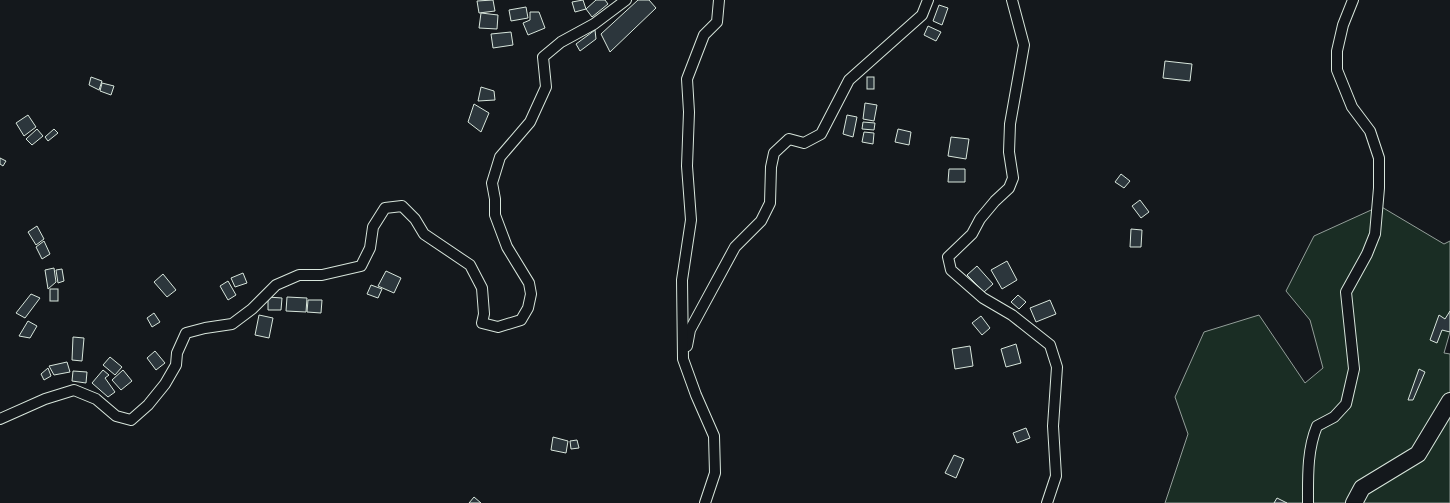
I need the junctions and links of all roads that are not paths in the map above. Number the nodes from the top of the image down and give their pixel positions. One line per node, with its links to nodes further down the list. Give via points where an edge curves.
1 (626, 0): 8 (street, via 594,24 561,42 543,57 546,87 530,122 500,157 492,183 495,215 506,246 529,283 531,294 528,308 521,320 498,327 482,323 482,288 470,265 424,234 415,219 402,206 384,208 373,227 370,248 361,266 322,275 298,275 276,286 232,324 186,333 177,353 176,365 165,384 148,405 131,420 116,416 96,399 74,390 45,399)
2 (718, 0): 6 (street, via 717,22 704,35 687,78 687,166 691,220 682,280)
3 (928, 0): 6 (street, via 922,15 849,80 821,134 804,143 789,139 774,153 770,203 761,221 735,247 690,330)
4 (1012, 0): 10 (street, via 1024,45 1010,124 1009,152 1013,178 1009,188 980,219 972,234 948,256 951,270 983,298 1012,315 1050,345 1057,367 1053,426 1056,476)
5 (1352, 0): 11 (street, via 1337,51 1337,70 1352,107 1370,131 1379,158 1375,234 1346,292 1354,369 1346,404 1334,417 1317,426 1312,439 1308,467)
6 (683, 359): 9 (street, via 714,436 715,473)
7 (1450, 401): 12 (main road, via 1418,454 1362,488)
8 (0, 419)
9 (705, 503)
10 (1047, 503)
11 (1308, 503)
12 (1354, 503)

